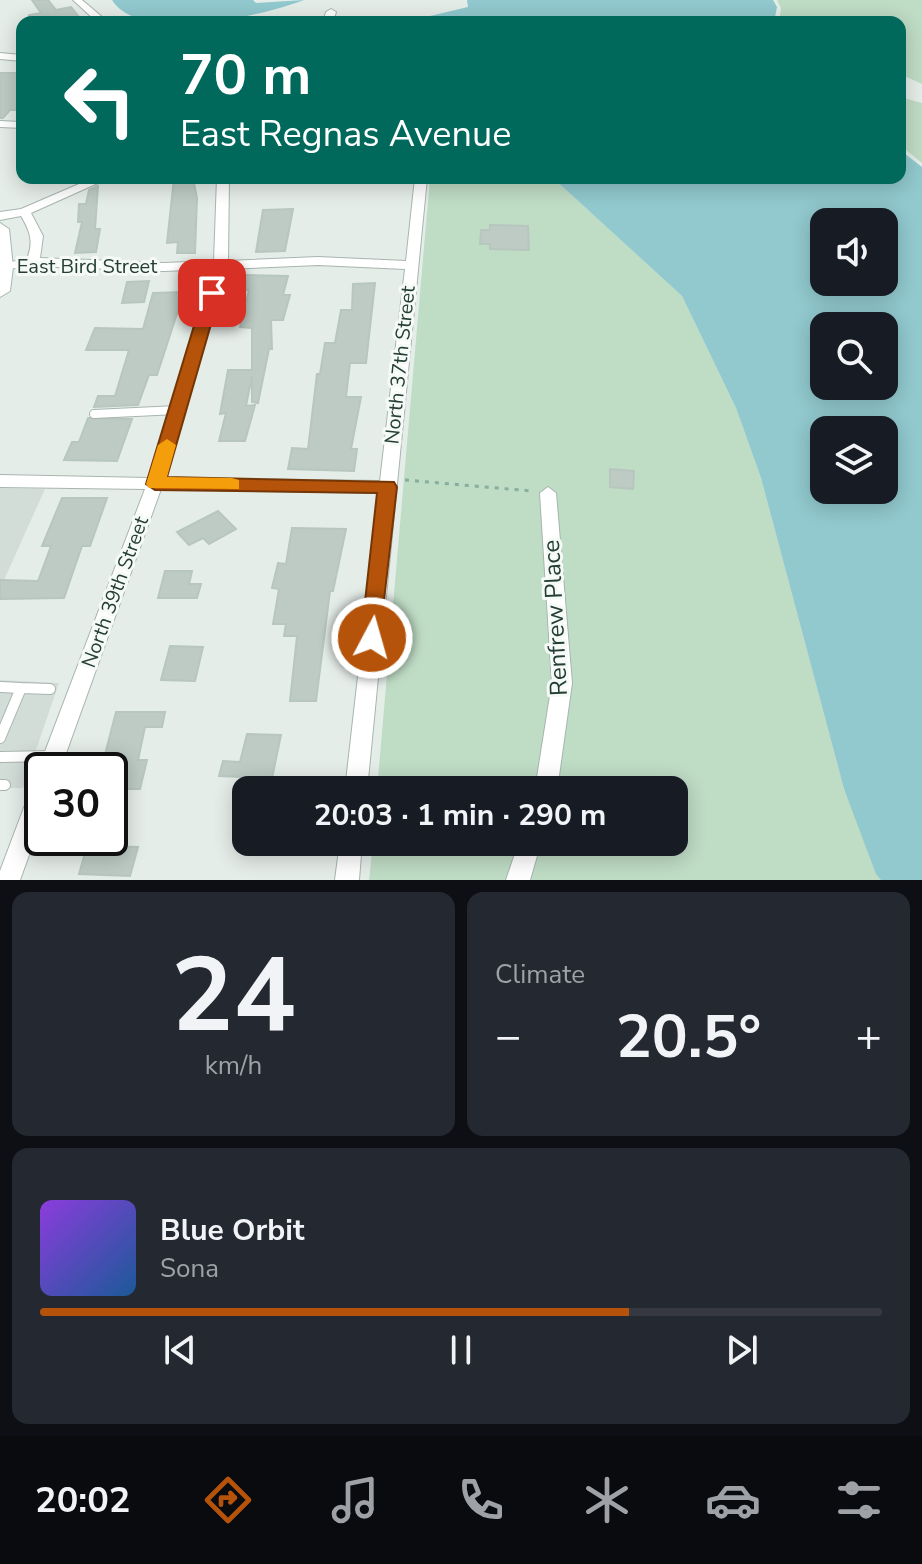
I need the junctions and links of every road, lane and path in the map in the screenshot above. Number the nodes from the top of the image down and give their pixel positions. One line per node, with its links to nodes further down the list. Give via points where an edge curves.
1 (77, 0): 2 (street)
2 (96, 16)
3 (89, 184): 6 (street)
4 (223, 184): 10 (street, North 39th Street)
5 (420, 184): 11 (street, North 37th Street)
6 (24, 212): 7 (street); 9 (street, via 40,235)
7 (0, 216)
8 (0, 229): 12 (main road)
9 (32, 262): 10 (street, East Bird Street, via 164,267); 12 (street, East Bird Street)
10 (221, 263): 11 (street, East Bird Street); 14 (street, North 39th Street)
11 (411, 265): 17 (street, North 37th Street)
12 (3, 267): 13 (main road)
13 (0, 291)
14 (177, 410): 15 (lane); 18 (street, North 39th Street)
15 (94, 414)
16 (0, 481): 18 (street)
17 (387, 483): 18 (street); 19 (path); 27 (street, North 37th Street)
18 (155, 484): 24 (street, North 39th Street)
19 (548, 493): 28 (street, Renfrew Place, via 562,683)
20 (1, 687): 21 (lane)
21 (21, 688): 22 (lane); 23 (lane)
22 (50, 689)
23 (0, 738)
24 (56, 752)
25 (0, 757): 26 (lane)
26 (24, 760)
27 (357, 776)
28 (548, 776)
29 (24, 837): 32 (street)
30 (350, 856): 33 (street)
31 (526, 856): 34 (street)
32 (8, 880)
33 (347, 880)
34 (518, 880)

